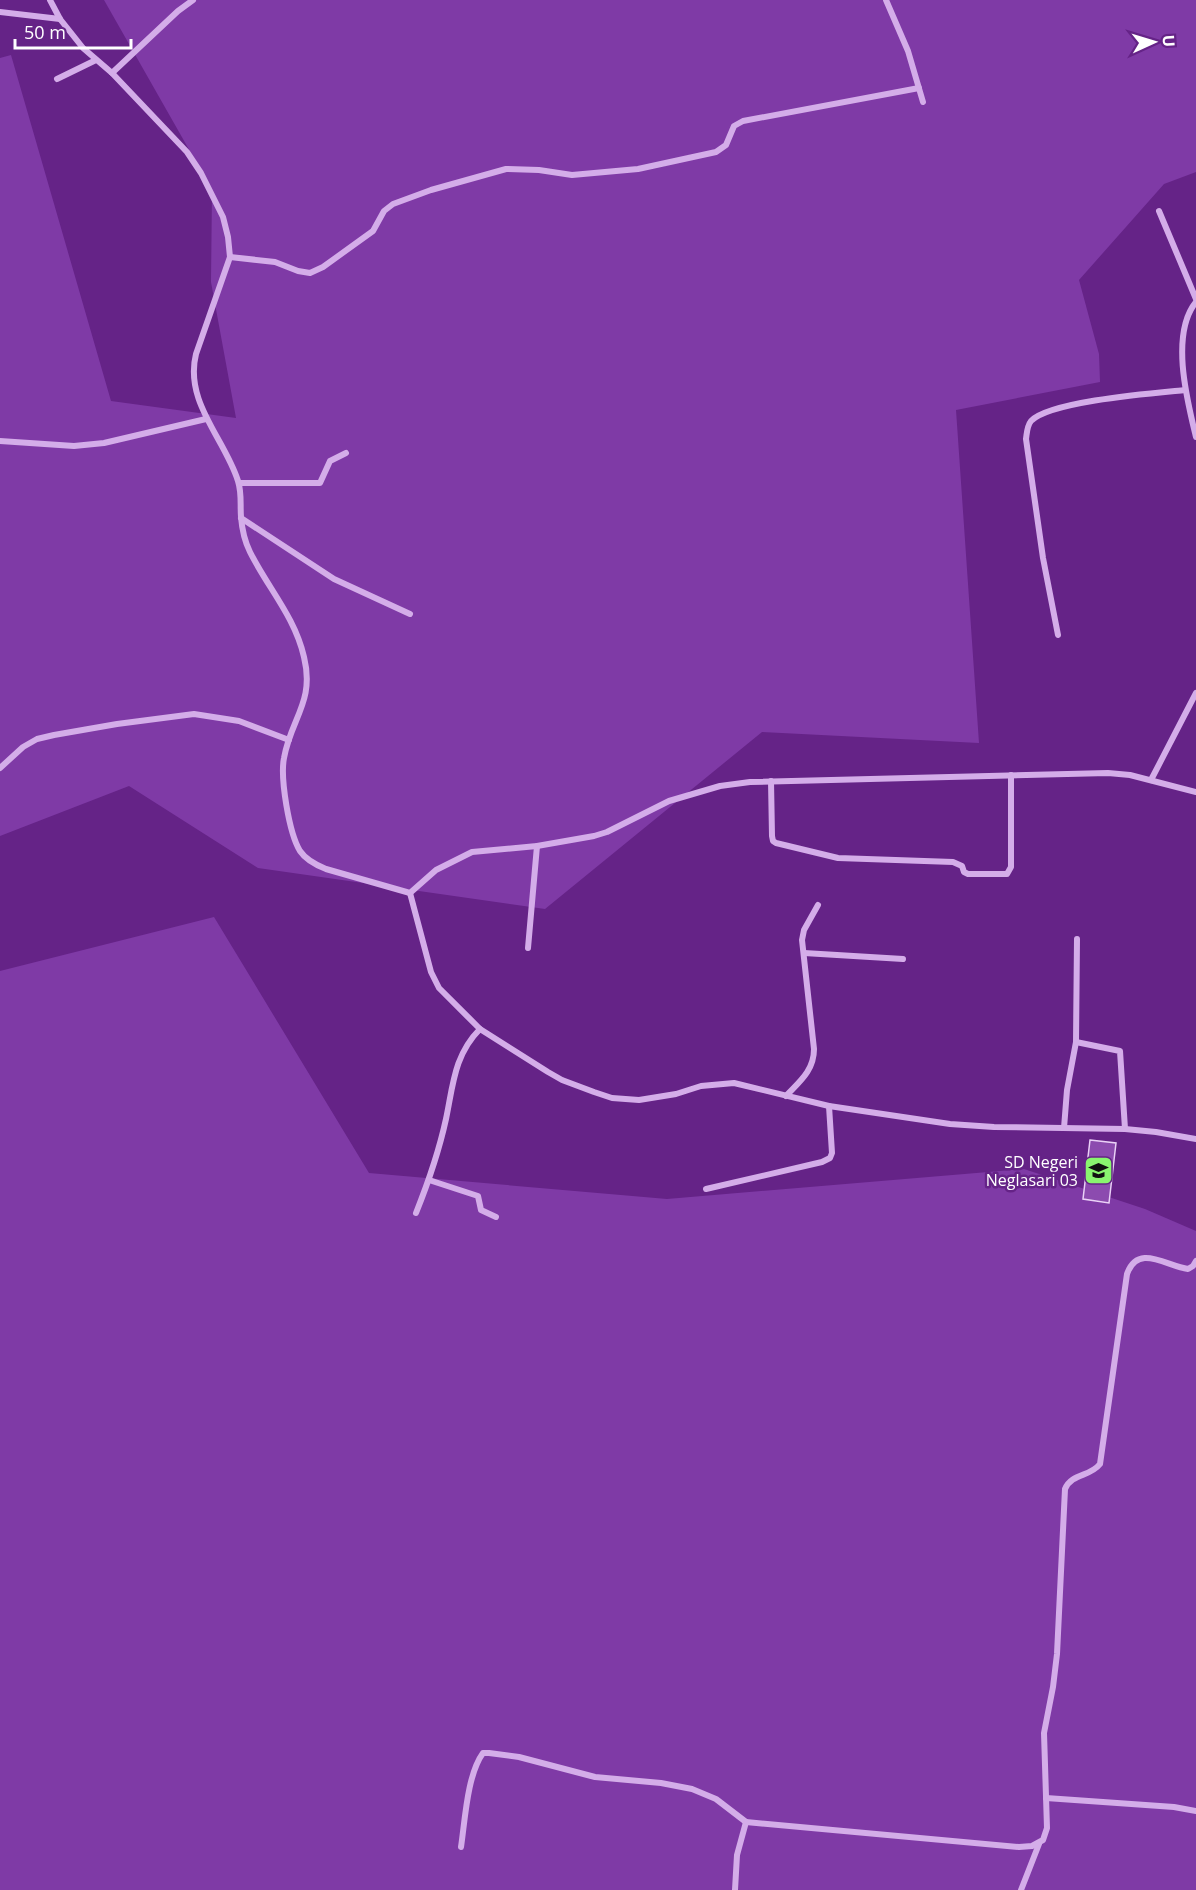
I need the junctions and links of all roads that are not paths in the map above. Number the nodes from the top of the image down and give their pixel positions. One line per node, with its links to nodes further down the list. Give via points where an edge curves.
1 (50, 0): 5 (street)
2 (193, 0): 7 (street)
3 (885, 0): 9 (street, via 908,51)
4 (0, 12): 5 (street)
5 (60, 19): 6 (street)
6 (96, 60): 7 (street); 8 (street)
7 (112, 73): 12 (street, via 187,152 201,173 223,217)
8 (57, 79)
9 (919, 88): 10 (street); 12 (street, via 739,122 726,145 716,152 638,169 572,175 506,169 431,190 393,204 374,231 310,273 275,262)
10 (923, 102)
11 (1159, 211): 13 (street)
12 (230, 257): 15 (street, via 194,366)
13 (1196, 300): 14 (street, via 1184,332)
14 (1185, 390): 16 (street); 22 (street, via 1075,404 1038,416 1027,428)
15 (206, 419): 17 (street, via 104,443 74,446); 19 (street)
16 (1196, 437)
17 (0, 441)
18 (346, 453): 19 (street, via 330,461 320,483)
19 (239, 483): 20 (street)
20 (241, 518): 21 (street, via 334,579); 24 (street, via 246,543 264,580 293,623 305,658 307,691)
21 (410, 614)
22 (1058, 635)
23 (1196, 693): 27 (street)
24 (289, 740): 25 (street, via 239,721 194,714 54,735 23,747); 31 (street, via 284,785 301,853 326,869)
25 (0, 768)
26 (1011, 775): 27 (street, via 1108,773); 28 (street); 28 (street, via 1011,867 1001,875 968,874 953,862 838,858 776,843 772,836)
27 (1151, 780): 29 (street)
28 (771, 781): 30 (street, via 694,793 607,832)
29 (1196, 792)
30 (537, 846): 31 (street, via 472,852 436,870); 34 (street)
31 (410, 893): 37 (street, via 433,979)
32 (818, 905): 35 (street, via 804,930)
33 (1077, 939): 38 (street)
34 (528, 948)
35 (804, 953): 36 (street); 39 (street, via 814,1063)
36 (903, 959)
37 (480, 1029): 39 (street, via 562,1080 612,1098 639,1100 725,1083); 44 (street, via 469,1040 455,1069)
38 (1076, 1042): 41 (street); 42 (street, via 1120,1051)
39 (786, 1096): 40 (street)
40 (829, 1106): 41 (street, via 968,1126); 45 (street, via 830,1158)
41 (1064, 1128): 42 (street)
42 (1125, 1129): 43 (street)
43 (1196, 1139)
44 (429, 1180): 46 (street); 47 (street, via 478,1196 481,1210)
45 (706, 1189)
46 (416, 1213)
47 (496, 1216)
48 (1196, 1261): 49 (street, via 1188,1269 1148,1258 1130,1265 1100,1464 1075,1477 1065,1489 1057,1654 1044,1733)
49 (1046, 1798): 50 (street); 52 (street, via 1047,1828)
50 (1196, 1811)
51 (746, 1822): 52 (street, via 1019,1846); 53 (street, via 716,1799 692,1789 595,1777 489,1753 481,1756 473,1776); 54 (street, via 737,1855)
52 (1039, 1844): 55 (street)
53 (461, 1847)
54 (735, 1890)
55 (1021, 1890)

